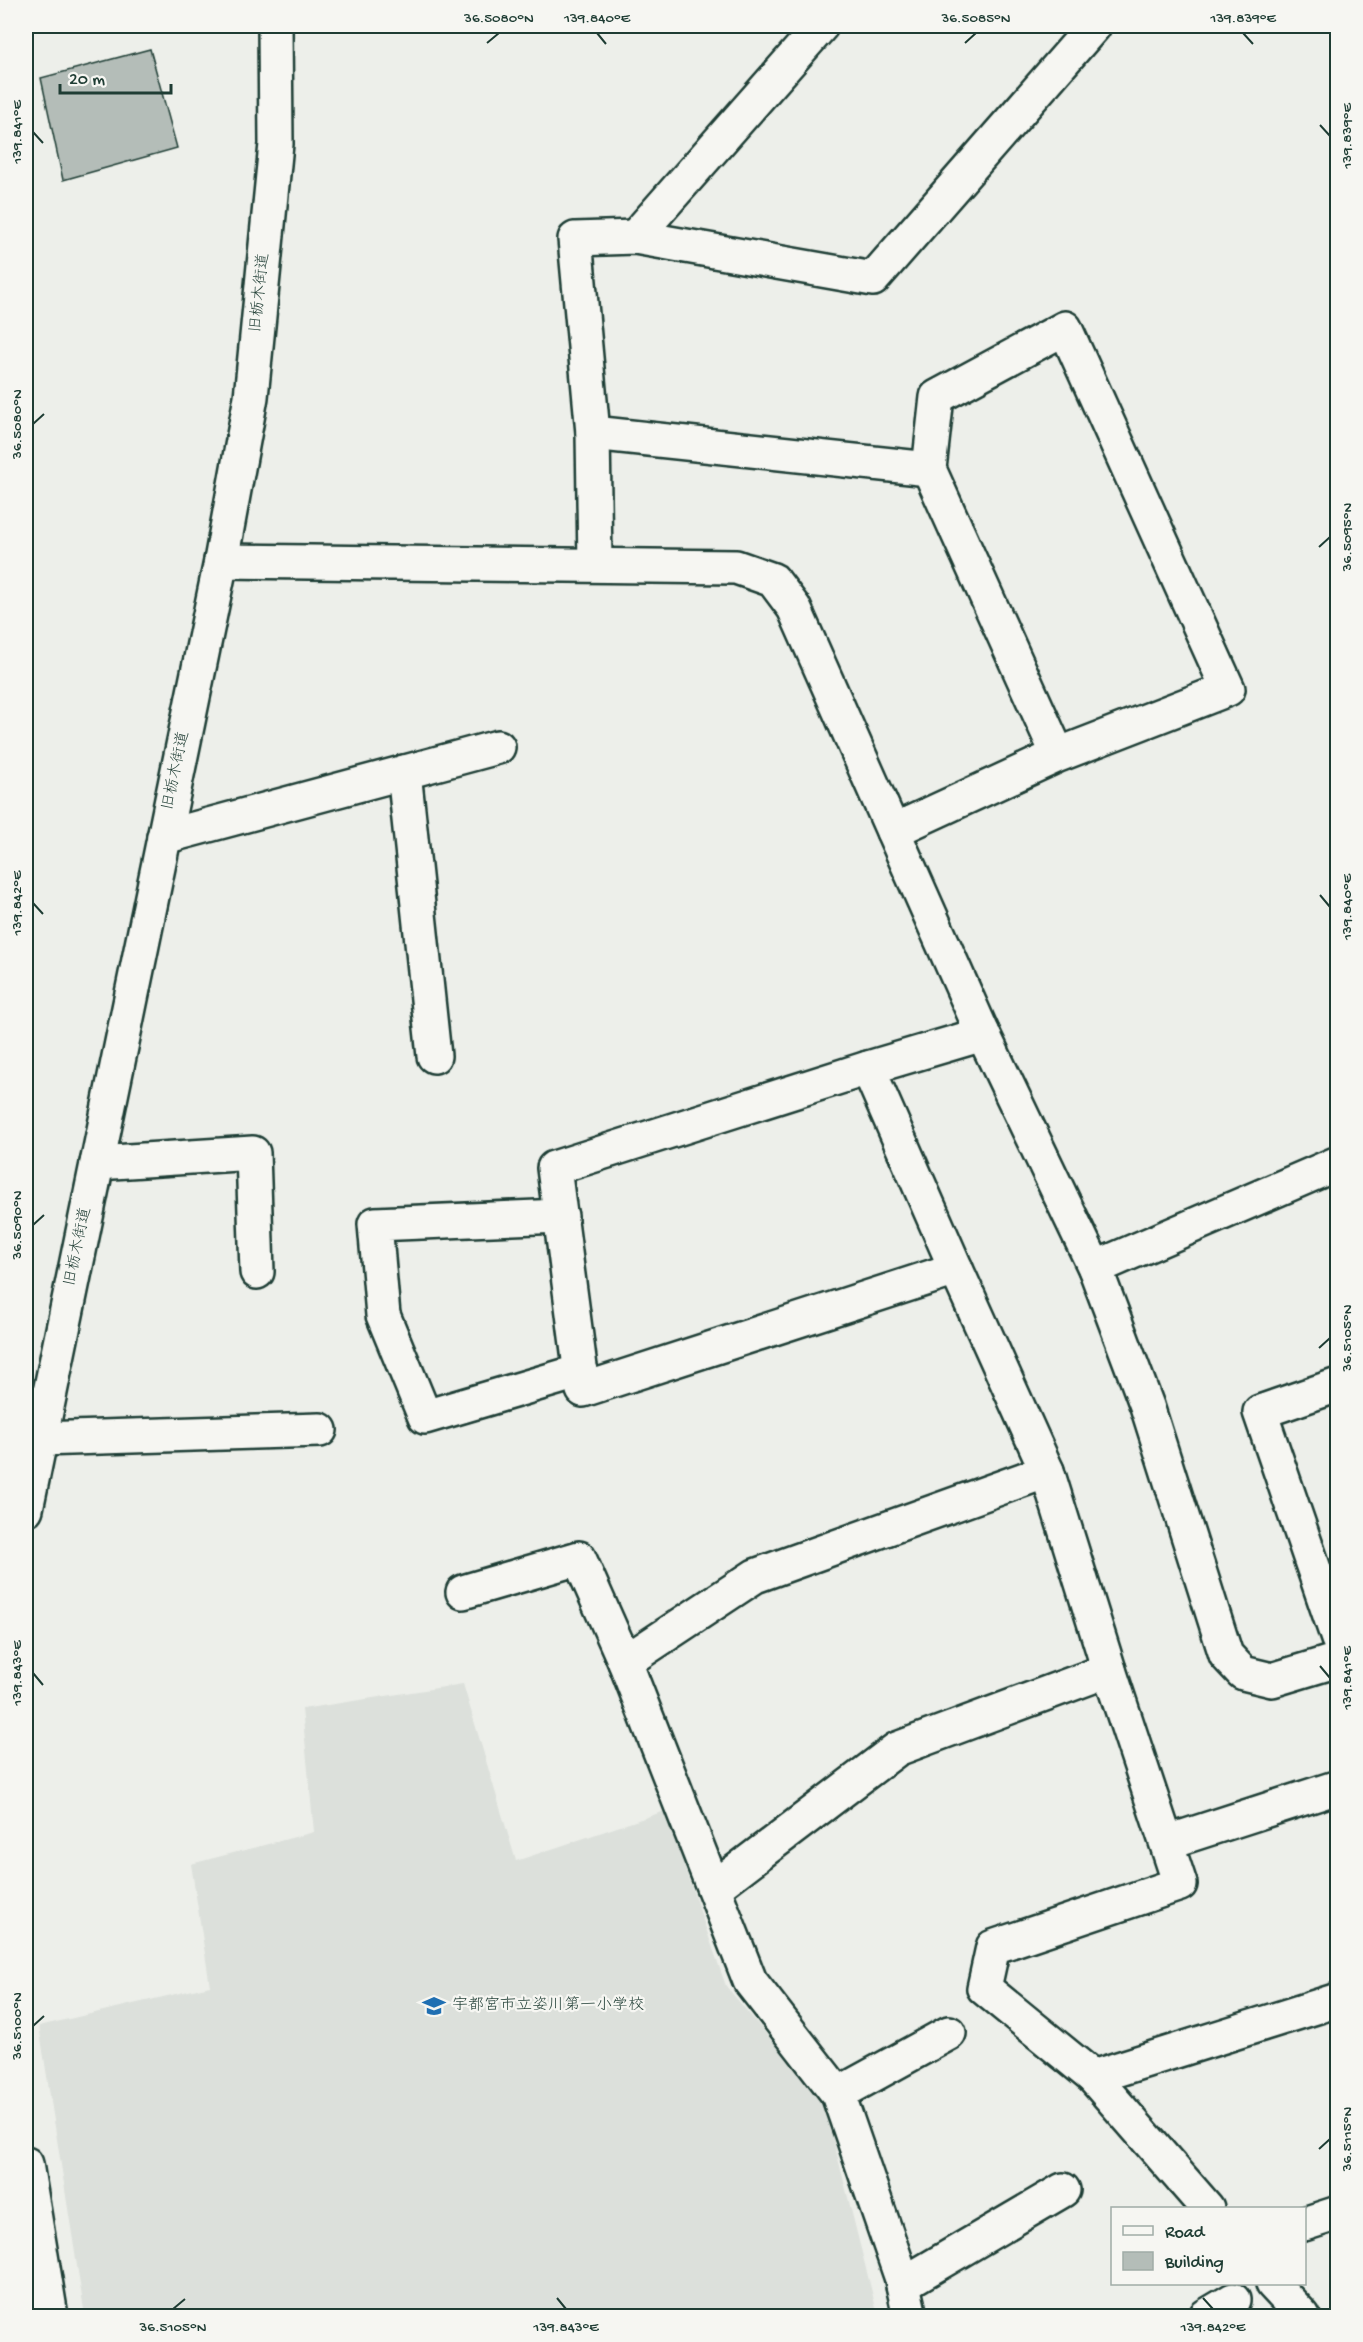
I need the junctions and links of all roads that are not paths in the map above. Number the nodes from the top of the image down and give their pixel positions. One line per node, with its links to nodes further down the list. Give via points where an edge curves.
1 (275, 26): 7 (street, 旧栃木街道, via 276,144 252,385)
2 (821, 26): 4 (street)
3 (1094, 26): 4 (street, via 873,279)
4 (635, 237): 5 (street, via 574,239)
5 (592, 433): 6 (street); 8 (street)
6 (929, 469): 10 (street); 10 (street, via 937,397 1065,328 1228,689)
7 (221, 561): 8 (street); 13 (street, 旧栃木街道)
8 (595, 564): 12 (street, via 736,567 773,580 794,608)
9 (498, 747): 11 (street)
10 (1058, 755): 12 (street)
11 (404, 772): 13 (street); 15 (street)
12 (893, 831): 14 (street)
13 (164, 837): 17 (street, 旧栃木街道)
14 (983, 1034): 16 (street); 20 (street)
15 (434, 1056)
16 (868, 1068): 19 (street, via 554,1168); 21 (street)
17 (97, 1163): 22 (street, via 253,1153); 26 (street, 旧栃木街道)
18 (1338, 1168): 20 (street, via 1336,1164)
19 (561, 1215): 23 (street); 23 (street, via 375,1224 383,1315 425,1417)
20 (1095, 1268): 31 (street, via 1147,1406 1226,1655 1243,1673 1272,1680)
21 (956, 1269): 23 (street, via 583,1390); 27 (street)
22 (257, 1272)
23 (581, 1371)
24 (1338, 1385): 30 (street, via 1260,1412)
25 (320, 1430): 26 (street)
26 (40, 1439): 28 (street, 旧栃木街道)
27 (1047, 1471): 32 (street, via 754,1576); 33 (street)
28 (26, 1509)
29 (463, 1592): 32 (street, via 579,1558)
30 (1338, 1639)
31 (1338, 1660)
32 (626, 1662): 36 (street)
33 (1109, 1670): 35 (street); 36 (street, via 897,1749)
34 (1338, 1787): 35 (street)
35 (1168, 1842): 39 (street, via 1180,1884 993,1947 984,1988)
36 (714, 1888): 40 (street, via 750,1981)
37 (1338, 2000): 39 (street)
38 (949, 2033): 40 (street)
39 (1093, 2078): 43 (street)
40 (838, 2094): 46 (street)
41 (26, 2164): 49 (street)
42 (1063, 2190): 46 (street)
43 (1206, 2207)
44 (1338, 2213): 45 (street)
45 (1306, 2224)
46 (903, 2284): 50 (street)
47 (1275, 2285): 52 (street)
48 (1233, 2300): 51 (street)
49 (51, 2316)
50 (910, 2316)
51 (1206, 2316)
52 (1303, 2316)

